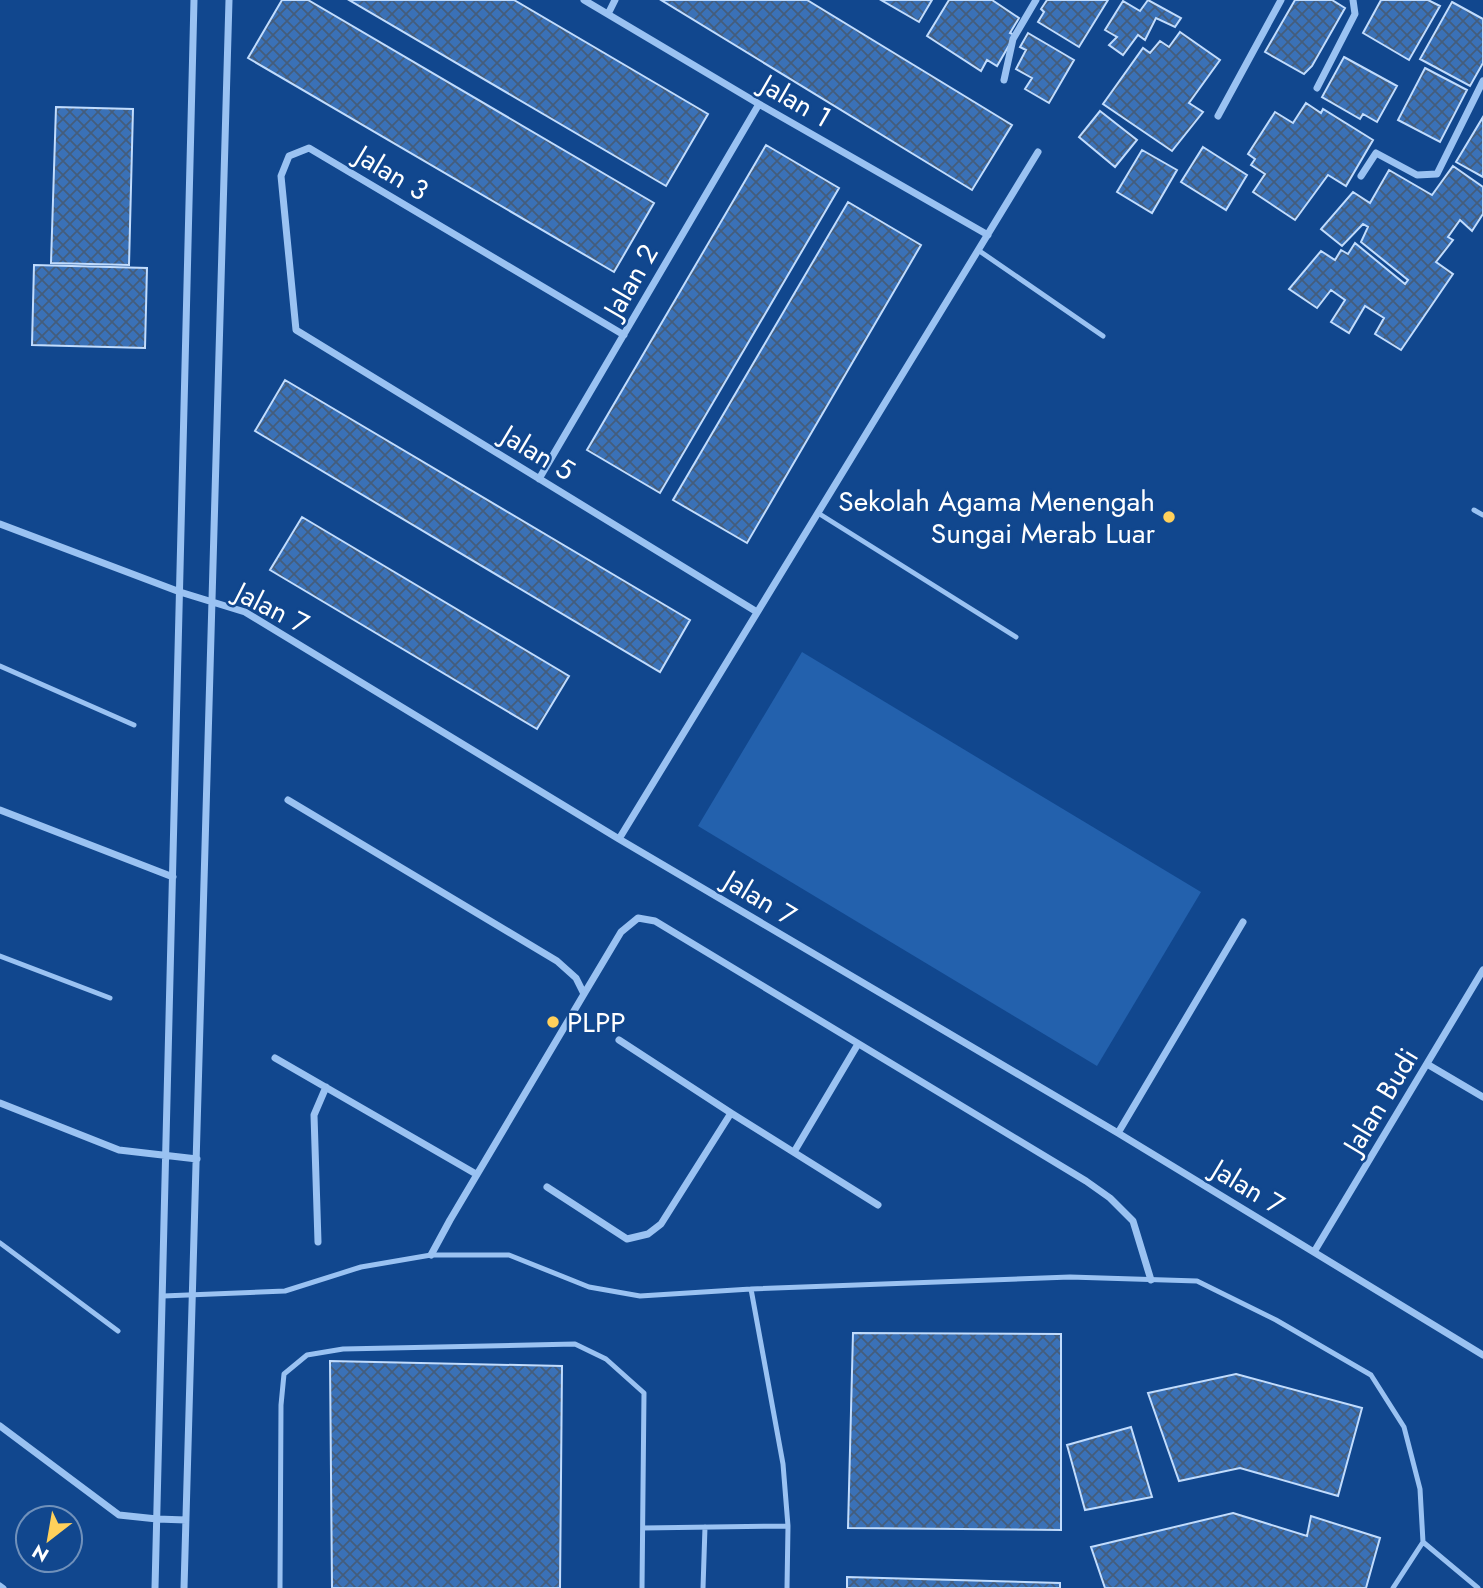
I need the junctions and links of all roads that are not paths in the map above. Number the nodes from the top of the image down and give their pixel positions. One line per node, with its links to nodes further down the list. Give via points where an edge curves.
1 (194, 0): 26 (street)
2 (229, 0): 27 (street)
3 (584, 0): 8 (street, Jalan 1)
4 (615, 0): 8 (street)
5 (1036, 0): 9 (street, via 1013,40)
6 (1282, 0): 13 (street)
7 (1353, 0): 11 (street, via 1355,15)
8 (607, 14): 12 (street, Jalan 1)
9 (1004, 80)
10 (1483, 81): 15 (street, via 1437,174 1417,174 1376,153)
11 (1317, 88)
12 (759, 104): 16 (street, Jalan 1); 19 (street, Jalan 2)
13 (1218, 116)
14 (1038, 152): 16 (street)
15 (1361, 176)
16 (988, 235): 17 (street)
17 (978, 250): 20 (lane); 23 (street)
18 (296, 330): 19 (street, Jalan 3, via 281,176 289,156 309,148); 21 (street, Jalan 5)
19 (624, 335): 21 (street, Jalan 2)
20 (1103, 337)
21 (539, 479): 28 (street, Jalan 5)
22 (1474, 510): 24 (lane)
23 (818, 513): 28 (street); 29 (lane)
24 (1483, 515)
25 (0, 524): 26 (street, Jalan 7)
26 (180, 592): 27 (street, Jalan 7); 35 (street)
27 (213, 601): 34 (street, Jalan 7, via 245,611); 52 (street)
28 (757, 612): 34 (street)
29 (1016, 637)
30 (0, 666): 31 (lane)
31 (134, 725)
32 (288, 800): 39 (street, via 557,961 576,978)
33 (0, 810): 35 (street)
34 (619, 839): 49 (street, Jalan 7)
35 (173, 877): 51 (street)
36 (1243, 922): 49 (street)
37 (0, 956): 40 (lane)
38 (1483, 970): 44 (street, Jalan Budi)
39 (584, 995): 42 (street, via 621,932 638,918 655,921); 53 (street)
40 (110, 998)
41 (619, 1040): 48 (street)
42 (858, 1044): 50 (street); 60 (street, via 1110,1198 1133,1221)
43 (275, 1058): 45 (street)
44 (1427, 1064): 46 (street); 58 (street, Jalan Budi)
45 (326, 1087): 53 (street); 56 (street, via 314,1115)
46 (1483, 1097)
47 (0, 1103): 51 (street, via 119,1150)
48 (731, 1112): 50 (street); 54 (street, via 661,1224 648,1234 628,1238)
49 (1118, 1133): 58 (street, Jalan 7)
50 (794, 1152): 55 (street)
51 (166, 1156): 52 (street); 63 (street)
52 (197, 1158): 62 (street)
53 (476, 1174): 59 (street)
54 (547, 1187)
55 (878, 1205)
56 (318, 1242)
57 (0, 1243): 64 (lane)
58 (1314, 1252): 65 (street, Jalan 7)
59 (432, 1255): 61 (lane, via 509,1255 589,1287 640,1296); 62 (lane, via 361,1267 285,1292)
60 (1151, 1280): 61 (lane, via 1070,1277); 72 (lane, via 1197,1281 1371,1375 1404,1426 1420,1489)
61 (751, 1289): 69 (lane, via 783,1464)
62 (192, 1295): 63 (lane); 68 (street)
63 (163, 1296): 67 (street)
64 (118, 1331)
65 (1483, 1355)
66 (0, 1426): 67 (street, via 119,1515)
67 (157, 1519): 68 (street); 75 (street)
68 (186, 1520): 76 (street)
69 (788, 1525): 70 (lane); 80 (lane)
70 (705, 1527): 71 (lane); 79 (lane)
71 (643, 1528): 77 (lane, via 644,1393 606,1359 575,1344 343,1349 307,1355 284,1374); 78 (lane)
72 (1423, 1542): 81 (lane); 82 (lane)
73 (0, 1585): 74 (lane)
74 (4, 1588)
75 (155, 1588)
76 (184, 1588)
77 (280, 1588)
78 (642, 1588)
79 (703, 1588)
80 (787, 1588)
81 (1393, 1588)
82 (1478, 1588)

